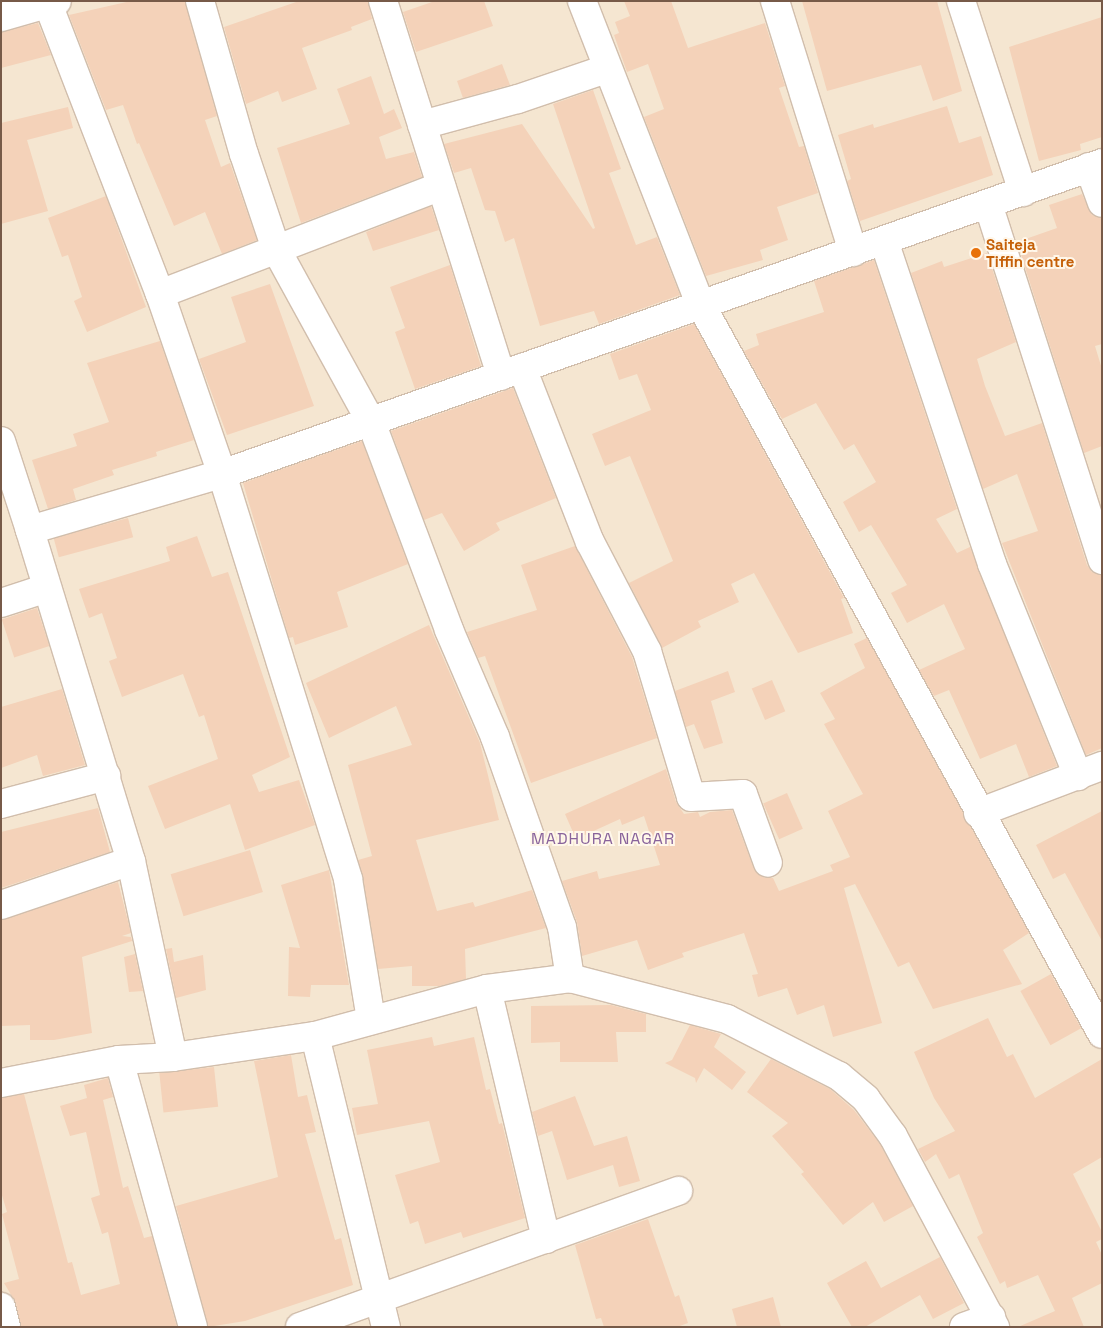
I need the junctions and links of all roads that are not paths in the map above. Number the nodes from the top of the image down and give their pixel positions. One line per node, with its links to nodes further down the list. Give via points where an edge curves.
1 (200, 1): 16 (street, via 244,154)
2 (383, 1): 9 (street)
3 (582, 1): 8 (street)
4 (775, 1): 17 (street)
5 (961, 1): 12 (street)
6 (52, 3): 7 (street); 18 (street)
7 (1, 17)
8 (606, 69): 9 (street, via 518,99); 19 (street)
9 (422, 125): 11 (street)
10 (1095, 165): 12 (street); 13 (street)
11 (441, 186): 16 (street); 20 (street)
12 (1023, 192): 14 (street)
13 (1102, 203)
14 (988, 204): 15 (street); 25 (street)
15 (884, 241): 17 (street); 28 (street, via 992,564)
16 (276, 249): 18 (street); 21 (street)
17 (853, 252): 19 (street)
18 (160, 294): 23 (street)
19 (700, 303): 20 (street); 31 (street)
20 (512, 372): 21 (street); 33 (street, via 590,542 647,651 691,797 743,794)
21 (371, 422): 23 (street); 35 (street, via 449,630 496,737 562,927)
22 (1, 441): 24 (street)
23 (222, 474): 24 (street); 37 (street, via 348,879)
24 (30, 530): 26 (street)
25 (1102, 560)
26 (46, 588): 27 (street); 29 (street)
27 (1, 603)
28 (1090, 771): 31 (street)
29 (106, 776): 30 (street); 32 (street)
30 (1, 804)
31 (978, 813): 38 (street)
32 (131, 861): 34 (street); 40 (street)
33 (768, 863)
34 (1, 905)
35 (570, 978): 36 (street); 47 (street, via 727,1019 839,1076 866,1099 893,1136)
36 (488, 988): 37 (street); 44 (street)
37 (371, 1020): 39 (street)
38 (1102, 1034)
39 (316, 1036): 40 (street); 45 (street)
40 (173, 1057): 41 (street)
41 (119, 1060): 42 (street); 49 (street)
42 (1, 1083)
43 (678, 1192): 44 (street)
44 (546, 1239): 45 (street)
45 (380, 1298): 50 (street); 51 (street)
46 (1, 1307): 48 (street)
47 (993, 1322): 52 (street)
48 (6, 1327)
49 (193, 1327)
50 (300, 1327)
51 (386, 1327)
52 (964, 1327)

